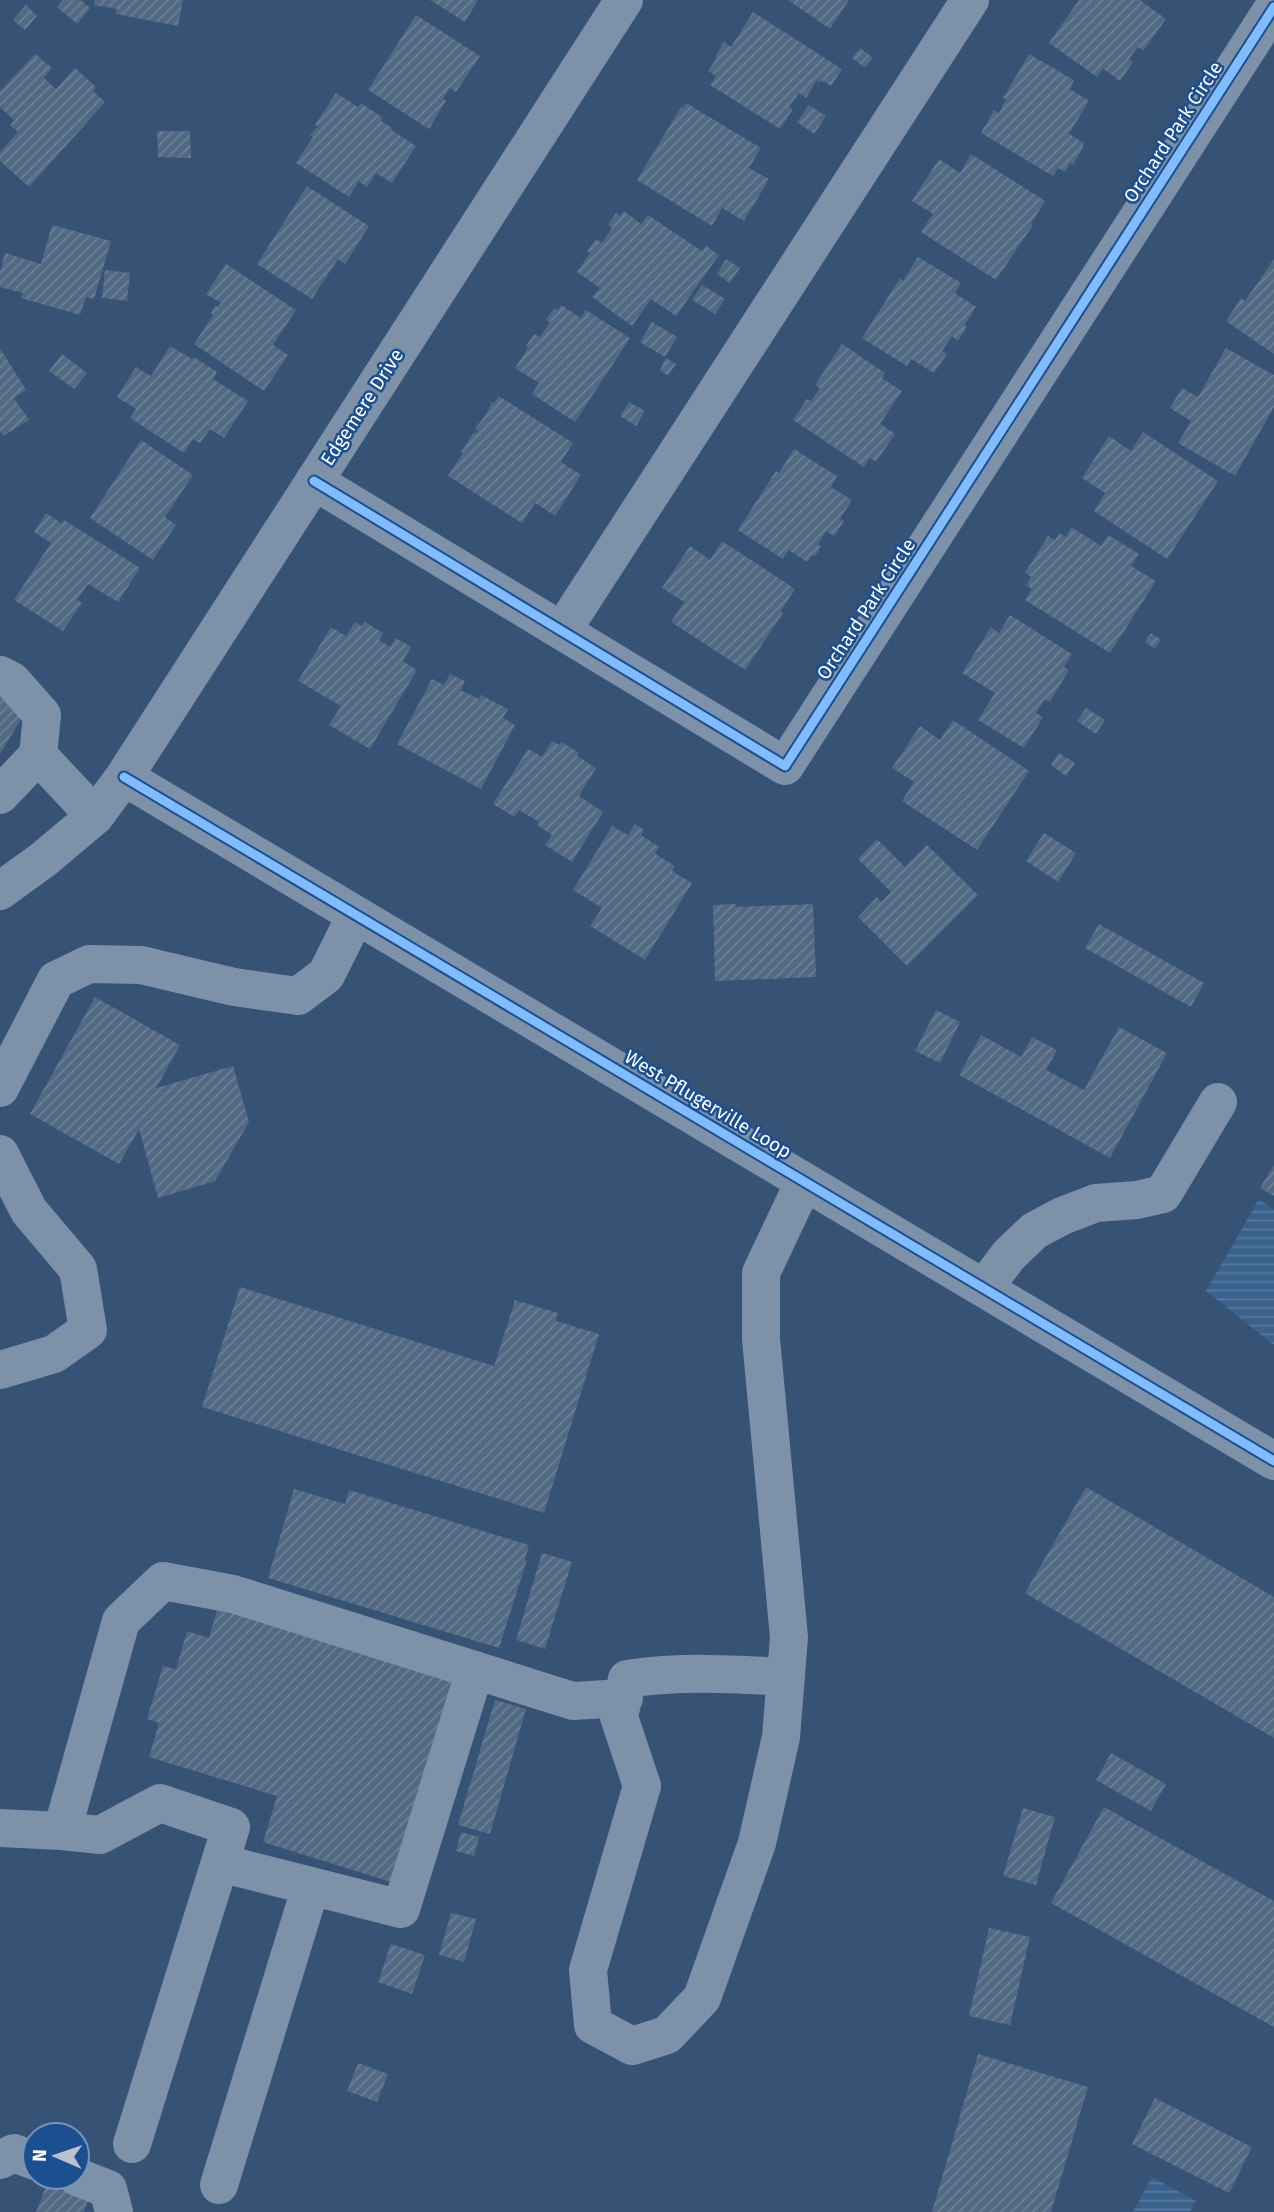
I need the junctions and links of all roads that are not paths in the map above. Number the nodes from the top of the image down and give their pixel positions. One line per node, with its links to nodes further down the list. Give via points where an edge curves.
1 (624, 0): 4 (street, Edgemere Drive)
2 (971, 0): 5 (street)
3 (1274, 7): 5 (street, Orchard Park Circle, via 785,766)
4 (314, 481): 5 (street, Orchard Park Circle); 8 (street, Edgemere Drive)
5 (562, 631)
6 (0, 675): 7 (street, via 12,681 42,715)
7 (38, 755): 9 (street); 10 (street)
8 (124, 777): 10 (street, Edgemere Drive); 12 (street, West Pflugerville Loop)
9 (0, 795)
10 (94, 816): 11 (street, Edgemere Drive)
11 (0, 891)
12 (356, 915): 13 (street, via 326,975 298,996 234,988 141,965 89,964 56,980); 16 (street, West Pflugerville Loop)
13 (0, 1088)
14 (1219, 1102): 17 (street, via 1163,1194 1096,1203 1062,1216 1034,1231)
15 (0, 1154): 18 (street, via 29,1211 78,1269 88,1330 54,1354)
16 (804, 1182): 17 (street, West Pflugerville Loop); 21 (street, via 761,1273 761,1339 789,1637)
17 (984, 1288): 19 (street, West Pflugerville Loop)
18 (0, 1370)
19 (1274, 1461)
20 (475, 1670): 22 (street, via 573,1701); 24 (street, via 233,1594 163,1581 121,1621); 26 (street, via 401,1909)
21 (786, 1677): 22 (street, via 661,1674 628,1679); 22 (street, via 781,1737 757,1843 702,1998 667,2035 632,2046 593,2025 588,1970 642,1786 619,1717)
22 (624, 1698)
23 (0, 1828): 24 (street)
24 (62, 1831): 25 (street, via 100,1835 160,1803 231,1827)
25 (220, 1863): 26 (street); 27 (street)
26 (311, 1886): 31 (street)
27 (132, 2144)
28 (21, 2156): 29 (street, via 14,2153)
29 (0, 2160)
30 (91, 2182): 32 (street, via 108,2189)
31 (219, 2185)
32 (114, 2212)

